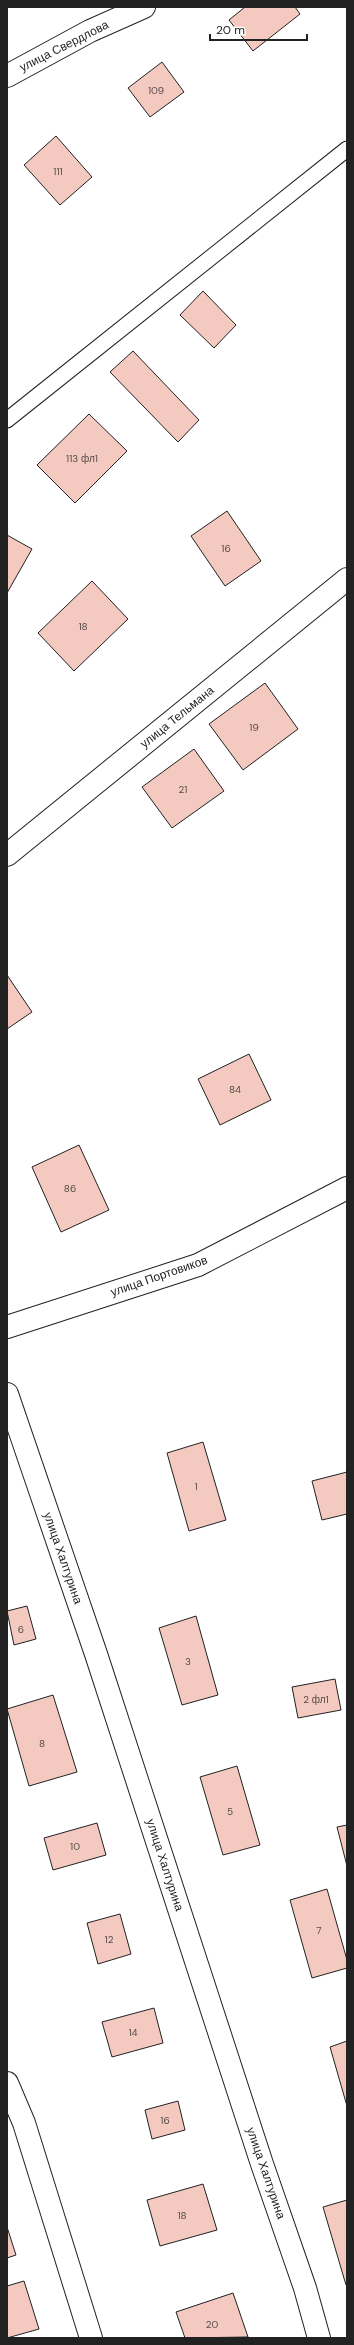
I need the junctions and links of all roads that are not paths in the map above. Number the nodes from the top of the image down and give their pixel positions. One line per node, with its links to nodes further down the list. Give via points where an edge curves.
1 (144, 7): 2 (street, улица Свердлова, via 90,31)
2 (7, 76)
3 (347, 149): 4 (lane)
4 (7, 420)
5 (347, 579): 6 (street, улица Тельмана)
6 (7, 855)
7 (347, 1188): 8 (street, улица Портовиков, via 198,1265)
8 (7, 1327)
9 (7, 1394): 12 (street, улица Халтурина, via 96,1654 259,2156 305,2288)
10 (7, 2083): 11 (street, via 24,2123)
11 (92, 2338)
12 (319, 2338)

